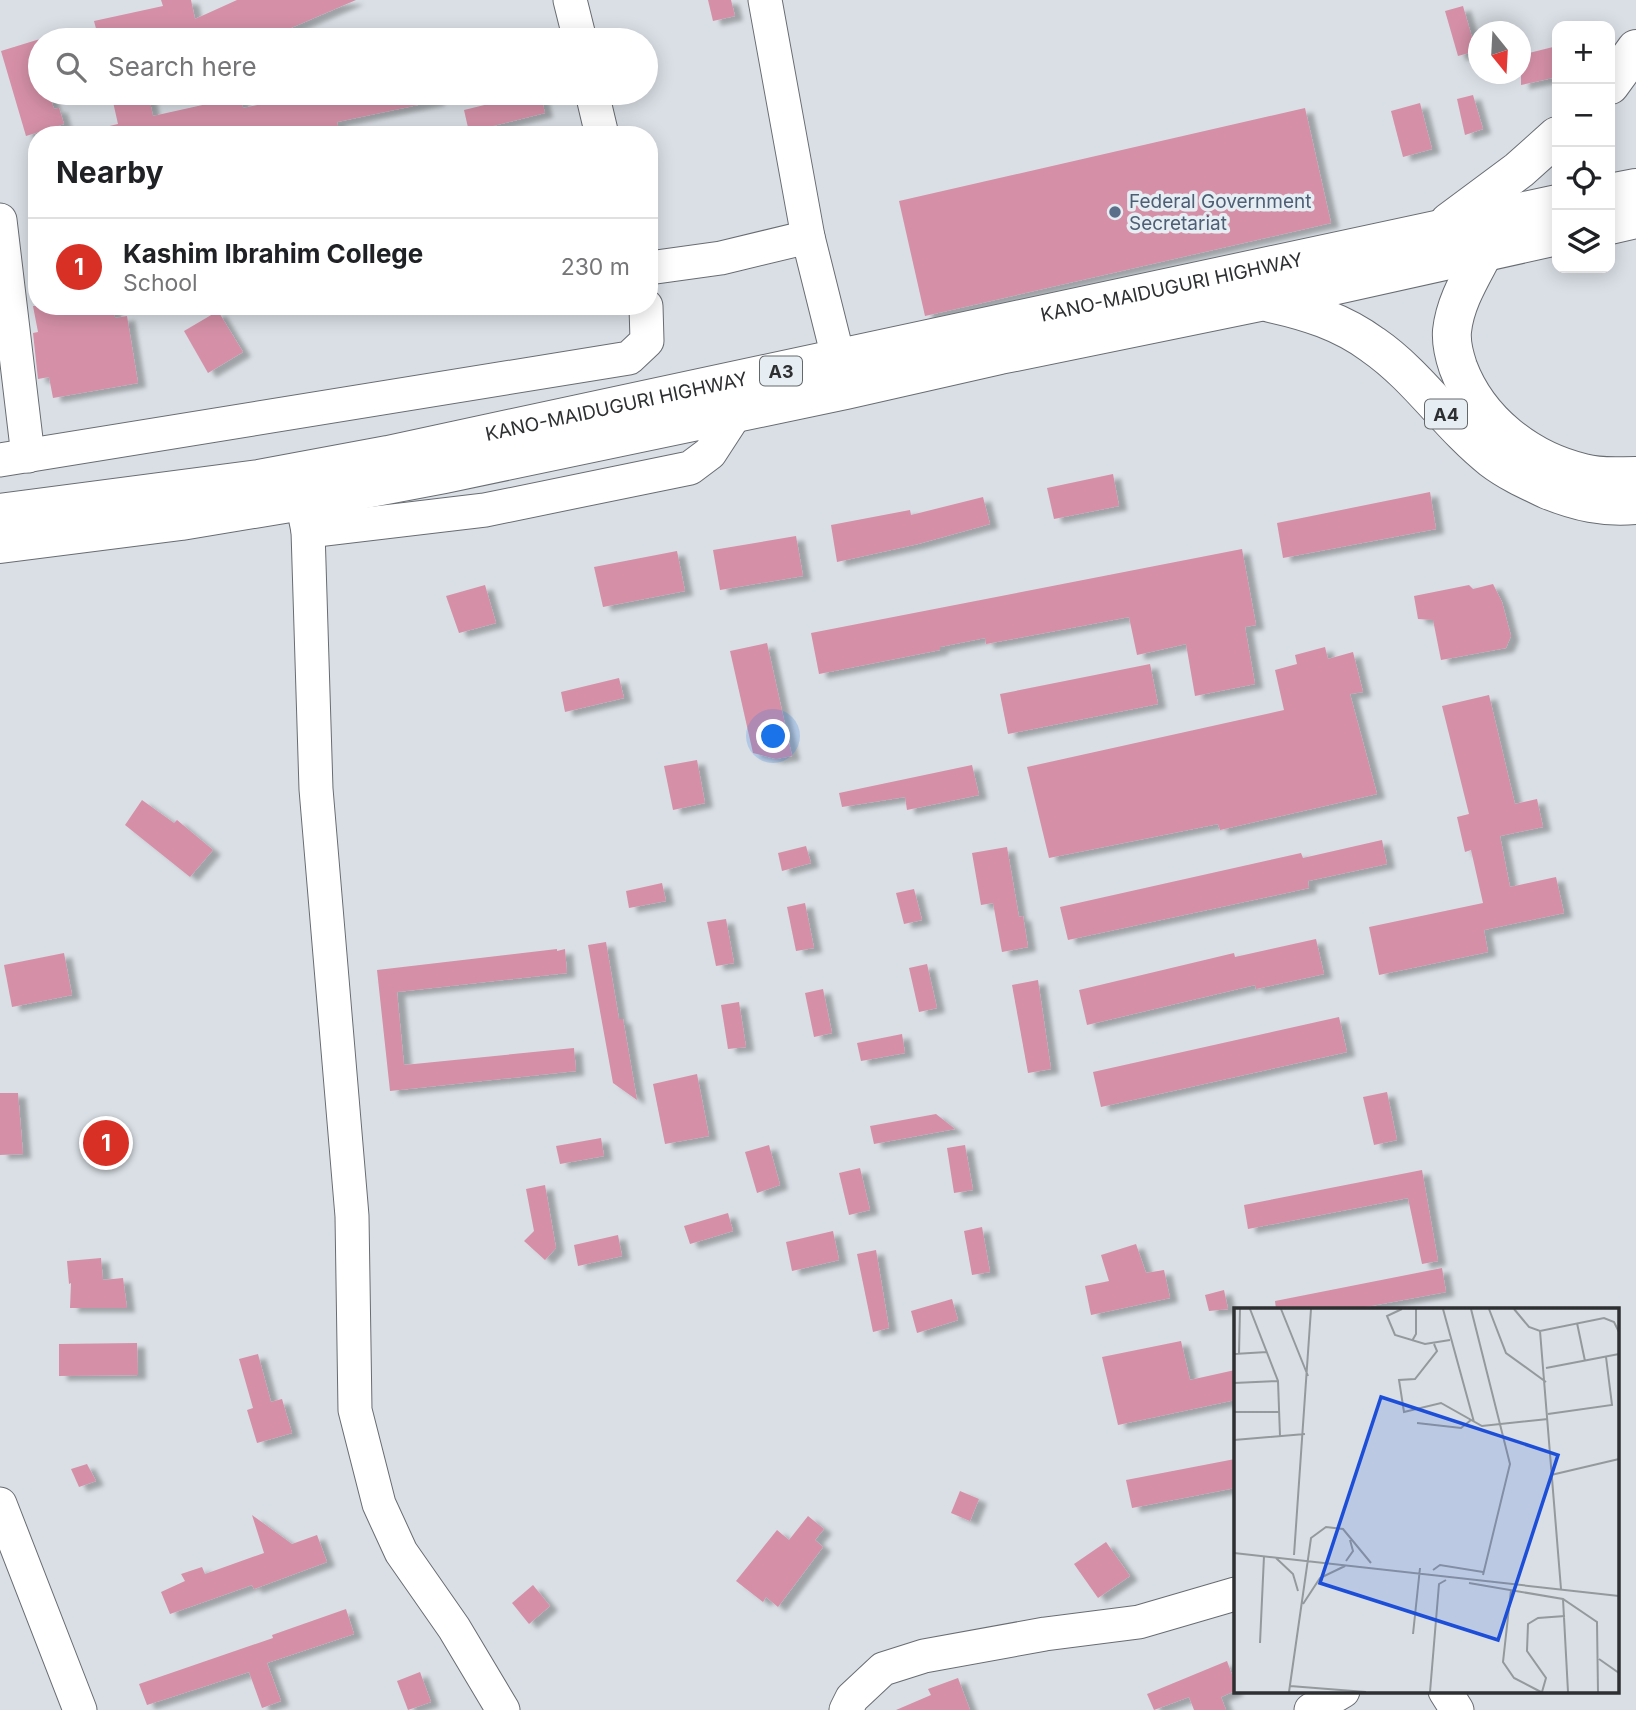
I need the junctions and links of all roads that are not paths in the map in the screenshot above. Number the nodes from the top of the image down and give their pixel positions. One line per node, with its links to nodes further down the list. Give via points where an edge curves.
1 (570, 0): 3 (street)
2 (765, 0): 16 (street)
3 (577, 28)
4 (1636, 49): 5 (highway)
5 (1611, 84)
6 (595, 105): 7 (street)
7 (600, 126)
8 (1552, 140): 15 (highway)
9 (1636, 188): 10 (highway)
10 (1615, 192)
11 (1552, 205): 15 (highway, KANO-MAIDUGURI HIGHWAY / A3)
12 (1636, 219): 14 (highway)
13 (0, 220): 23 (street)
14 (1615, 224)
15 (1440, 229): 22 (highway, KANO-MAIDUGURI HIGHWAY / A3)
16 (808, 237): 19 (street, via 721,258); 22 (street)
17 (1552, 237): 18 (highway, KANO-MAIDUGURI HIGHWAY / A3)
18 (1484, 252): 20 (highway, KANO-MAIDUGURI HIGHWAY / A3); 24 (highway, A4, via 1456,309 1452,334 1454,353 1475,402 1514,441 1536,455 1586,474)
19 (658, 267)
20 (1265, 301): 22 (highway, KANO-MAIDUGURI HIGHWAY / A3, via 1000,355); 25 (highway, A4, via 1308,311 1373,345 1493,460 1525,480 1595,506)
21 (646, 315): 23 (street, via 647,341 629,358)
22 (842, 374): 26 (highway, KANO-MAIDUGURI HIGHWAY / A3, via 259,479); 27 (highway, KANO-MAIDUGURI HIGHWAY / A3, via 736,413)
23 (14, 458)
24 (1636, 476)
25 (1636, 505)
26 (0, 513)
27 (305, 516): 28 (highway, KANO-MAIDUGURI HIGHWAY / A3, via 181,521); 34 (street, via 316,789 352,1216 355,1410 379,1504 401,1552)
28 (0, 544)
29 (2, 1515): 33 (street)
30 (1234, 1594): 35 (street, via 1139,1622 924,1656 883,1669 852,1698)
31 (1341, 1692): 36 (street)
32 (1447, 1692): 37 (street)
33 (80, 1710)
34 (503, 1710)
35 (846, 1710)
36 (1311, 1710)
37 (1457, 1710)

